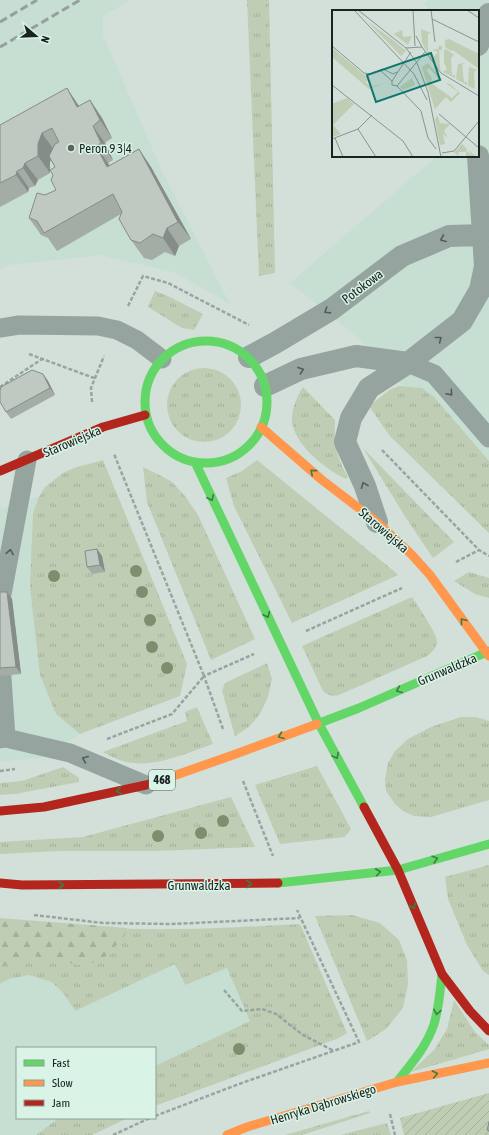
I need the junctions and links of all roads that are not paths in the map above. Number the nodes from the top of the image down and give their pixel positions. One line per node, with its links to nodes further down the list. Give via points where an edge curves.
1 (489, 14): 2 (street)
2 (479, 42)
3 (478, 157): 4 (street)
4 (485, 236): 6 (street, Potokowa, one-way to 6, via 449,236 402,256 332,309); 8 (street, one-way to 4, via 462,320 480,290)
5 (0, 328): 7 (lane, via 27,325 98,326 117,330 137,340)
6 (249, 358): 7 (main road, via 238,349 210,340 181,345); 9 (main road, via 258,369)
7 (162, 359): 10 (main road, via 153,370 147,384 144,400)
8 (408, 363): 9 (street, one-way to 8, via 301,369 356,356); 12 (lane, one-way to 12, via 434,374); 16 (street, one-way to 8, via 345,442 351,418 369,388)
9 (265, 386): 11 (main road, via 267,408)
10 (146, 415): 13 (main road, Starowiejska, via 103,427); 14 (main road, via 152,432 164,447 178,457)
11 (262, 427): 14 (main road, via 250,444 234,456 215,463); 16 (main road, Starowiejska, one-way to 11, via 322,480)
12 (489, 438)
13 (27, 460): 15 (main road, Starowiejska); 17 (lane, one-way to 13)
14 (194, 462): 20 (main road, one-way to 20)
15 (0, 471)
16 (377, 522): 19 (main road, Starowiejska, one-way to 16, via 430,575)
17 (0, 605)
18 (0, 648): 21 (lane)
19 (488, 653): 20 (main road, Grunwaldzka / 468, one-way to 20, via 359,708)
20 (318, 722): 22 (main road, Grunwaldzka / 468, one-way to 22); 25 (main road, one-way to 25)
21 (3, 739): 22 (lane, one-way to 21, via 70,753)
22 (146, 785): 23 (main road, Grunwaldzka / 468, one-way to 23, via 44,807)
23 (0, 811)
24 (489, 844): 25 (main road, Grunwaldzka, one-way to 24)
25 (398, 870): 26 (main road, Grunwaldzka, one-way to 25, via 260,884); 27 (main road, one-way to 27)
26 (0, 883)
27 (442, 974): 28 (main road); 30 (main road, one-way to 30, via 432,1030)
28 (489, 1031)
29 (489, 1063): 30 (main road, Henryka Dąbrowskiego, one-way to 29)
30 (396, 1082): 31 (main road, Henryka Dąbrowskiego)
31 (227, 1135)

